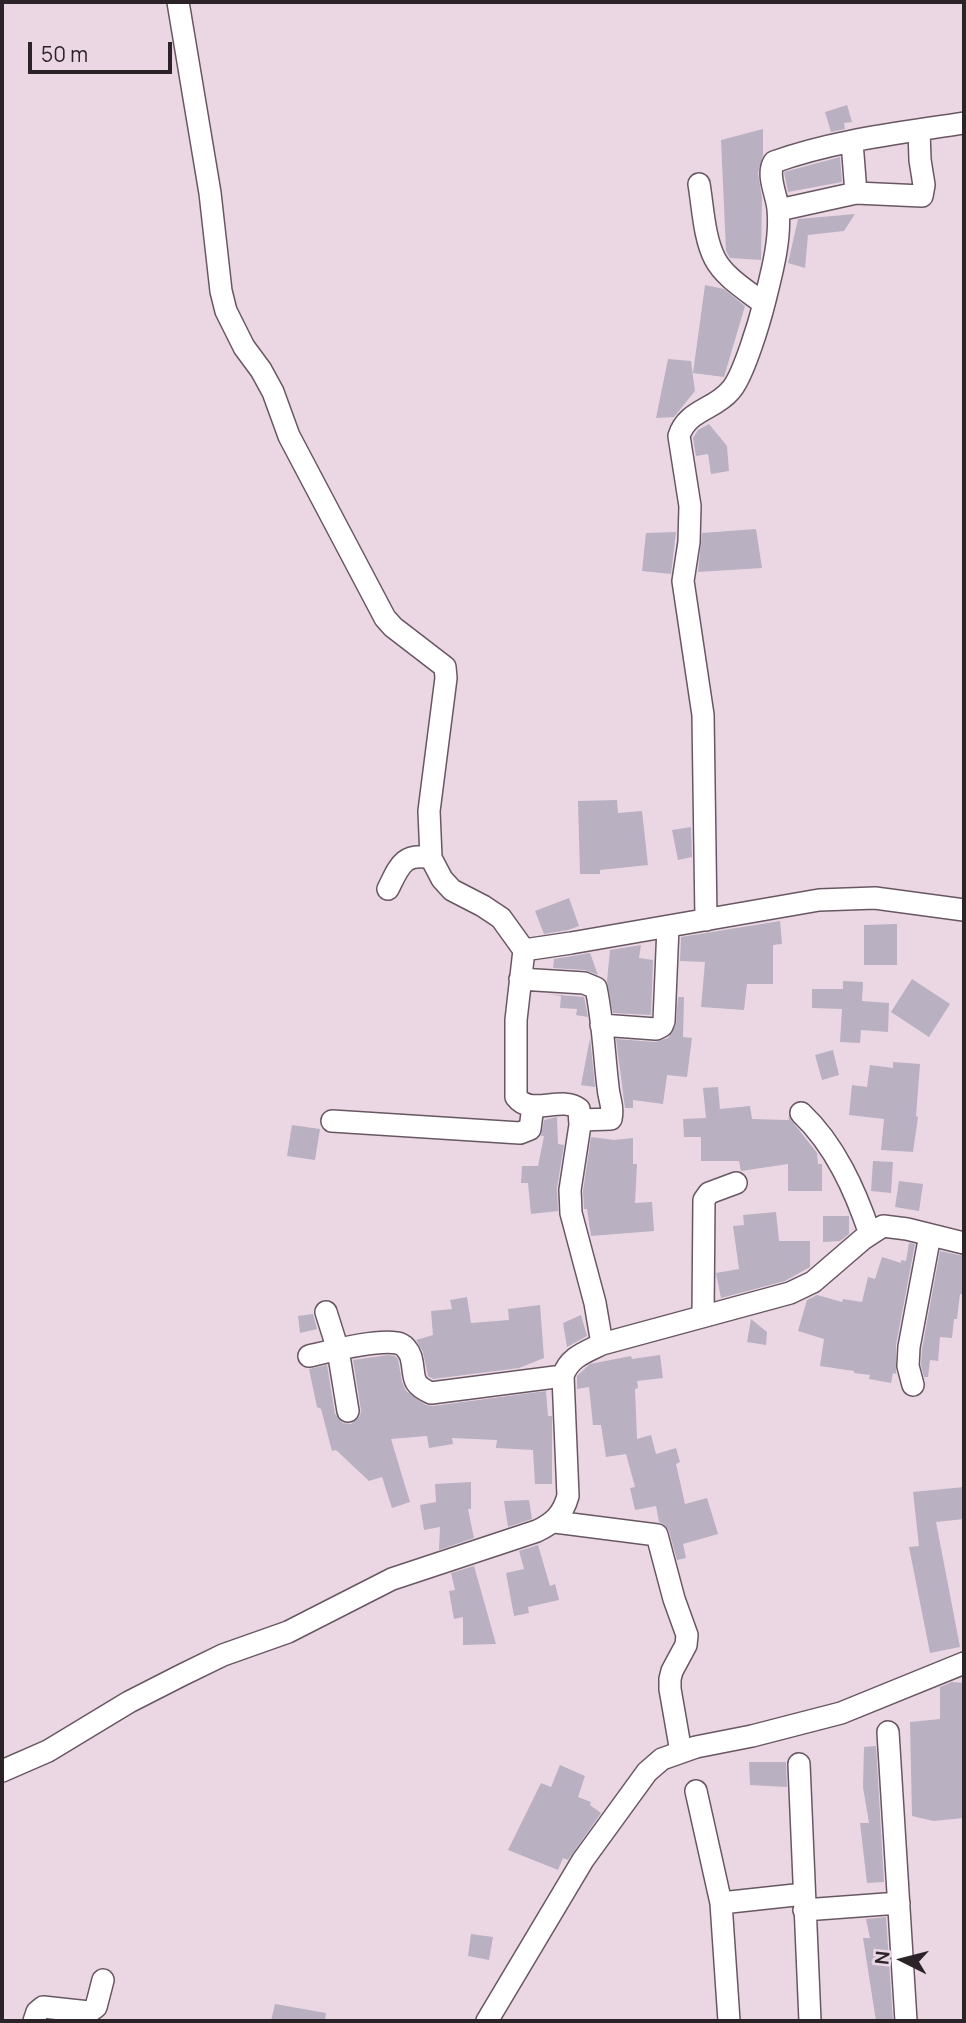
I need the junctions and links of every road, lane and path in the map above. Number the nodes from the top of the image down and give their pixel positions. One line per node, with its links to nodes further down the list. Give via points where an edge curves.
1 (178, 2): 9 (street, via 226,311 273,392 289,436 385,618 445,667 429,811)
2 (964, 124): 3 (street)
3 (919, 130): 4 (street); 6 (street, via 922,196)
4 (852, 142): 6 (street); 7 (street, via 774,162 771,172)
5 (699, 184): 8 (street, via 715,259)
6 (856, 193): 7 (street)
7 (779, 210): 8 (street)
8 (764, 304): 12 (street, via 732,390 685,422 679,436 690,506 683,581 703,715)
9 (430, 858): 10 (street, via 415,856 404,862); 14 (street, via 452,890 501,918)
10 (388, 889)
11 (964, 910): 12 (street, via 875,898 819,900)
12 (706, 920): 13 (street)
13 (668, 927): 14 (street); 16 (street, via 662,1026 656,1030)
14 (524, 950): 15 (street)
15 (520, 979): 16 (street, via 584,983 596,988); 17 (street, via 515,1089 519,1102)
16 (601, 1025): 19 (street, via 614,1108 611,1119)
17 (533, 1106): 19 (street, via 573,1104 579,1108); 20 (street, via 530,1129 520,1133)
18 (800, 1113): 22 (street, via 831,1149 858,1198)
19 (580, 1120): 27 (street, via 571,1213)
20 (332, 1121)
21 (736, 1183): 26 (street, via 709,1193 704,1200)
22 (870, 1234): 23 (street, via 883,1226); 26 (street, via 813,1282 790,1293)
23 (930, 1235): 24 (street); 31 (street, via 909,1347)
24 (964, 1243)
25 (326, 1312): 28 (street)
26 (703, 1315): 27 (street)
27 (603, 1344): 30 (street, via 569,1363)
28 (338, 1350): 29 (street); 30 (street, via 398,1342 411,1356 419,1388 431,1393); 32 (street)
29 (309, 1356)
30 (564, 1376): 33 (street, via 568,1496)
31 (912, 1385)
32 (348, 1411)
33 (555, 1522): 36 (street, via 658,1537 685,1626 686,1645 671,1671 670,1689); 38 (street, via 392,1579 288,1632 223,1656 129,1702 48,1751)
34 (964, 1663): 36 (street, via 841,1713)
35 (888, 1732): 42 (street)
36 (681, 1752): 45 (street, via 652,1767 629,1795 583,1860)
37 (799, 1764): 40 (street)
38 (2, 1771)
39 (695, 1791): 41 (street)
40 (804, 1902): 41 (street); 42 (street); 47 (street)
41 (721, 1903): 46 (street)
42 (899, 1903): 48 (street)
43 (103, 1980): 44 (street, via 96,2007 89,2012 43,2007)
44 (34, 2021)
45 (487, 2021)
46 (729, 2021)
47 (810, 2021)
48 (906, 2021)

